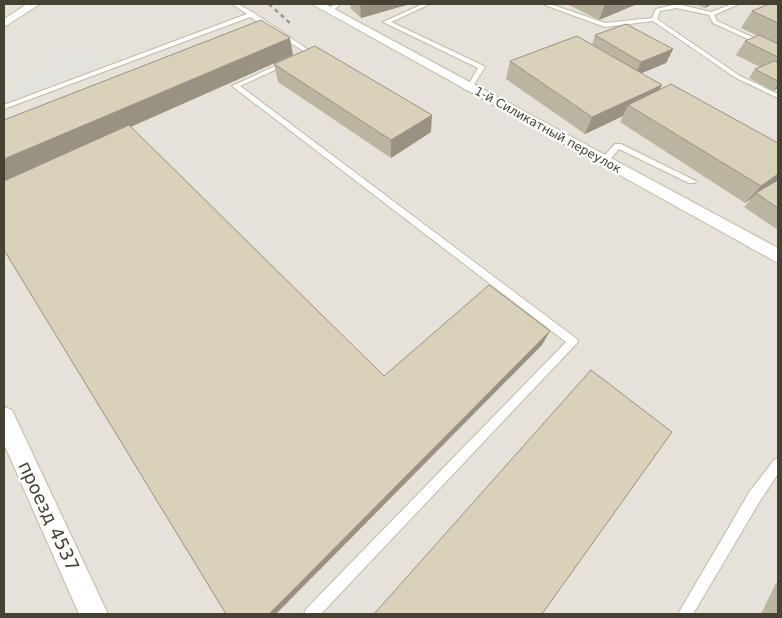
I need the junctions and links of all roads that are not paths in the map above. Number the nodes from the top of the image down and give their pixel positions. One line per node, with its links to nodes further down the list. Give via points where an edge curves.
1 (34, 4): 10 (street)
2 (235, 4): 7 (lane)
3 (427, 4): 12 (lane, via 386,22 482,66)
4 (545, 4): 9 (lane, via 605,25)
5 (736, 4): 8 (lane)
6 (328, 6): 12 (street, 1-й Силикатный переулок)
7 (252, 14): 14 (lane); 21 (lane, via 310,52 235,86 573,342)
8 (711, 14): 9 (lane, via 677,6 658,10); 11 (lane, via 715,22)
9 (654, 19): 13 (lane, via 738,77)
10 (4, 24)
11 (778, 51)
12 (470, 87): 15 (street, 1-й Силикатный переулок)
13 (778, 96)
14 (4, 107)
15 (604, 161): 16 (lane, via 618,146); 17 (street, 1-й Силикатный переулок)
16 (692, 182)
17 (778, 256)
18 (4, 418): 20 (street, проезд 4537)
19 (778, 464): 22 (lane, via 754,496)
20 (94, 614)
21 (311, 614)
22 (686, 614)

